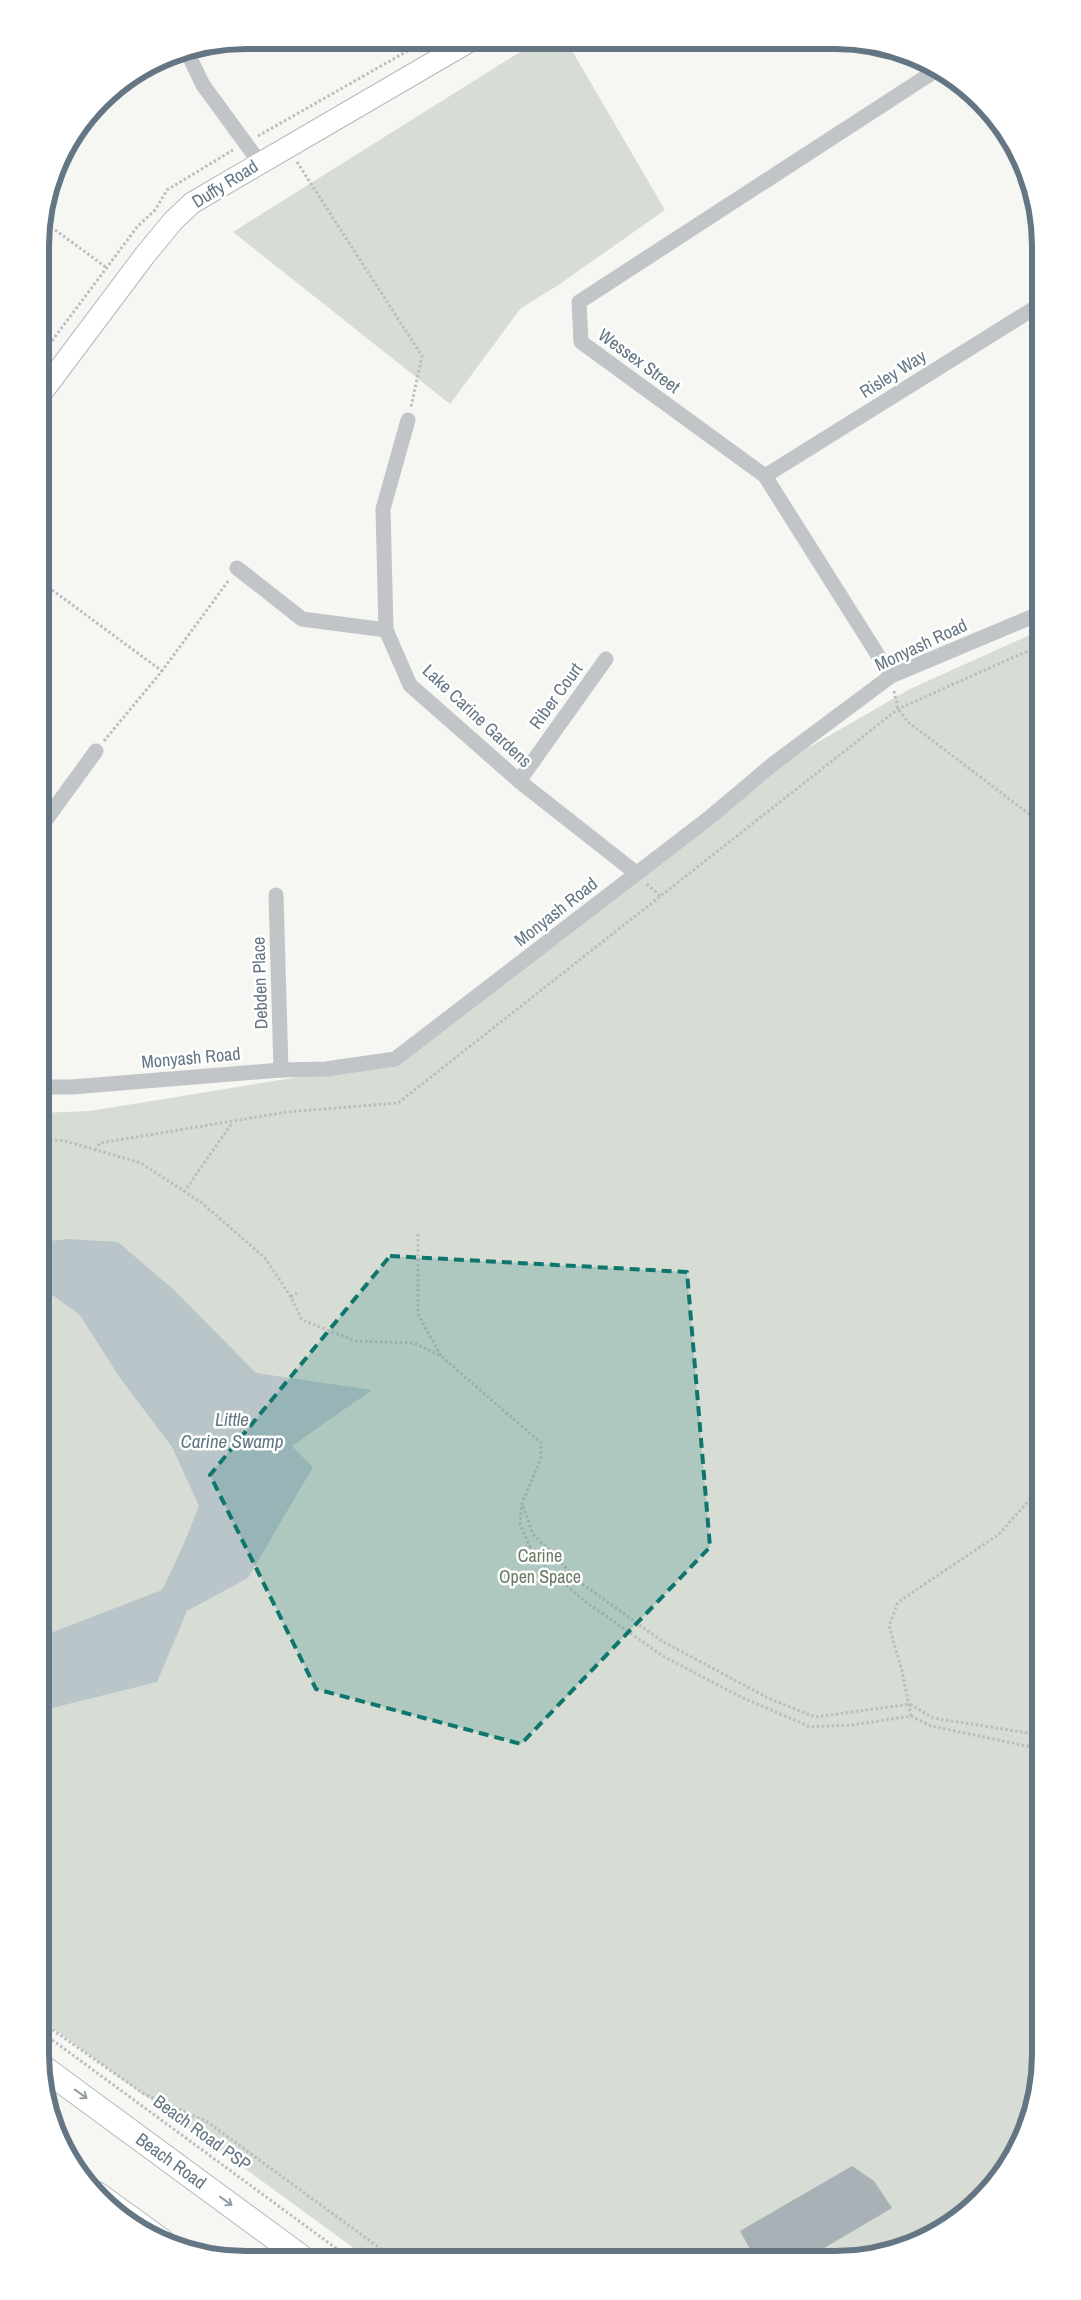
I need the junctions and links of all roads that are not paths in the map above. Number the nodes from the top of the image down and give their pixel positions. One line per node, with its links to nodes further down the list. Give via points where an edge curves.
1 (456, 49): 4 (main road, Duffy Road)
2 (189, 57): 4 (street, via 203,85)
3 (931, 73): 8 (street, Wessex Street, via 579,302 581,342)
4 (260, 163): 6 (main road, Duffy Road, via 192,203 172,221)
5 (1032, 310): 8 (street, Risley Way)
6 (49, 383)
7 (408, 420): 11 (street, Lake Carine Gardens, via 383,508)
8 (765, 476): 13 (street, Wessex Street)
9 (237, 568): 11 (street, via 302,619)
10 (1032, 616): 13 (street, Monyash Road)
11 (386, 630): 15 (street, Lake Carine Gardens, via 410,685)
12 (606, 659): 15 (street, Riber Court)
13 (890, 676): 17 (street, Monyash Road, via 773,764)
14 (96, 751): 16 (street)
15 (519, 780): 17 (street, Lake Carine Gardens)
16 (49, 816)
17 (636, 874): 19 (street, Monyash Road, via 395,1059 326,1069)
18 (276, 895): 19 (street, Debden Place)
19 (281, 1070): 20 (street, Monyash Road)
20 (49, 1087)
21 (49, 2071): 22 (main road, Beach Road, one-way to 22)
22 (293, 2251)

